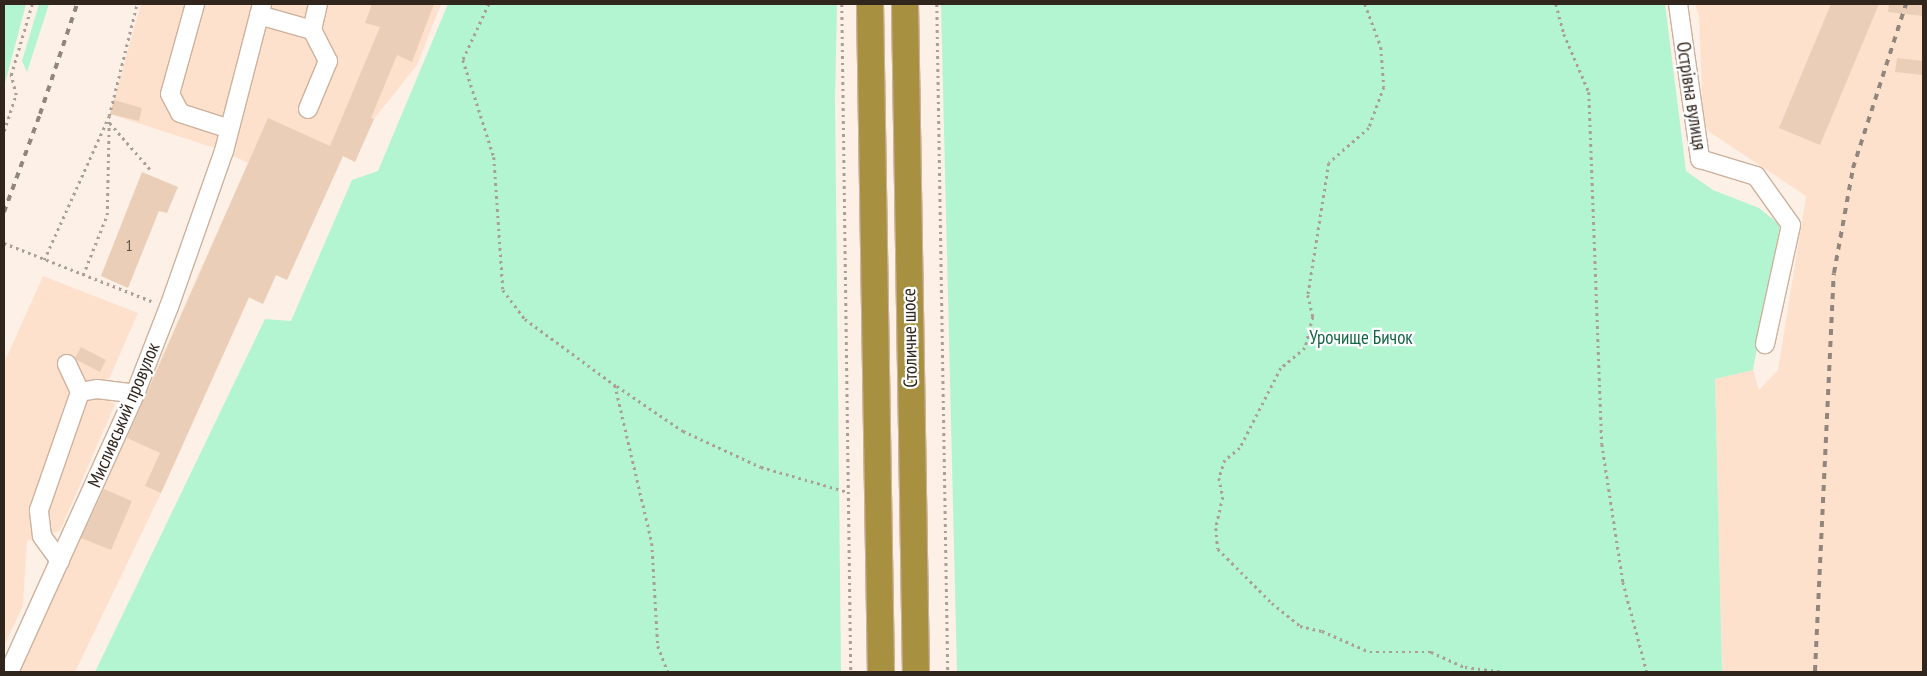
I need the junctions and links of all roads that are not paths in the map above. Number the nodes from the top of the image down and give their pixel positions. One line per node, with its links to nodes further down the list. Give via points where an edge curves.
1 (195, 4): 9 (lane, via 170,94 180,113)
2 (318, 4): 7 (lane)
3 (870, 4): 16 (highway, Столичне шосе)
4 (905, 4): 17 (highway, Столичне шосе)
5 (1678, 4): 10 (lane, Острівна вулиця, via 1700,159 1756,176 1791,225)
6 (260, 9): 7 (lane); 9 (lane, Мисливський провулок)
7 (312, 30): 8 (lane, via 328,61)
8 (308, 109)
9 (230, 128): 13 (lane, Мисливський провулок)
10 (1765, 344)
11 (67, 364): 12 (lane)
12 (80, 392): 13 (lane, via 97,389); 14 (lane, via 39,510 42,536)
13 (136, 394): 14 (lane, Мисливський провулок)
14 (60, 561): 15 (lane, Мисливський провулок)
15 (9, 672)
16 (881, 672)
17 (916, 672)

